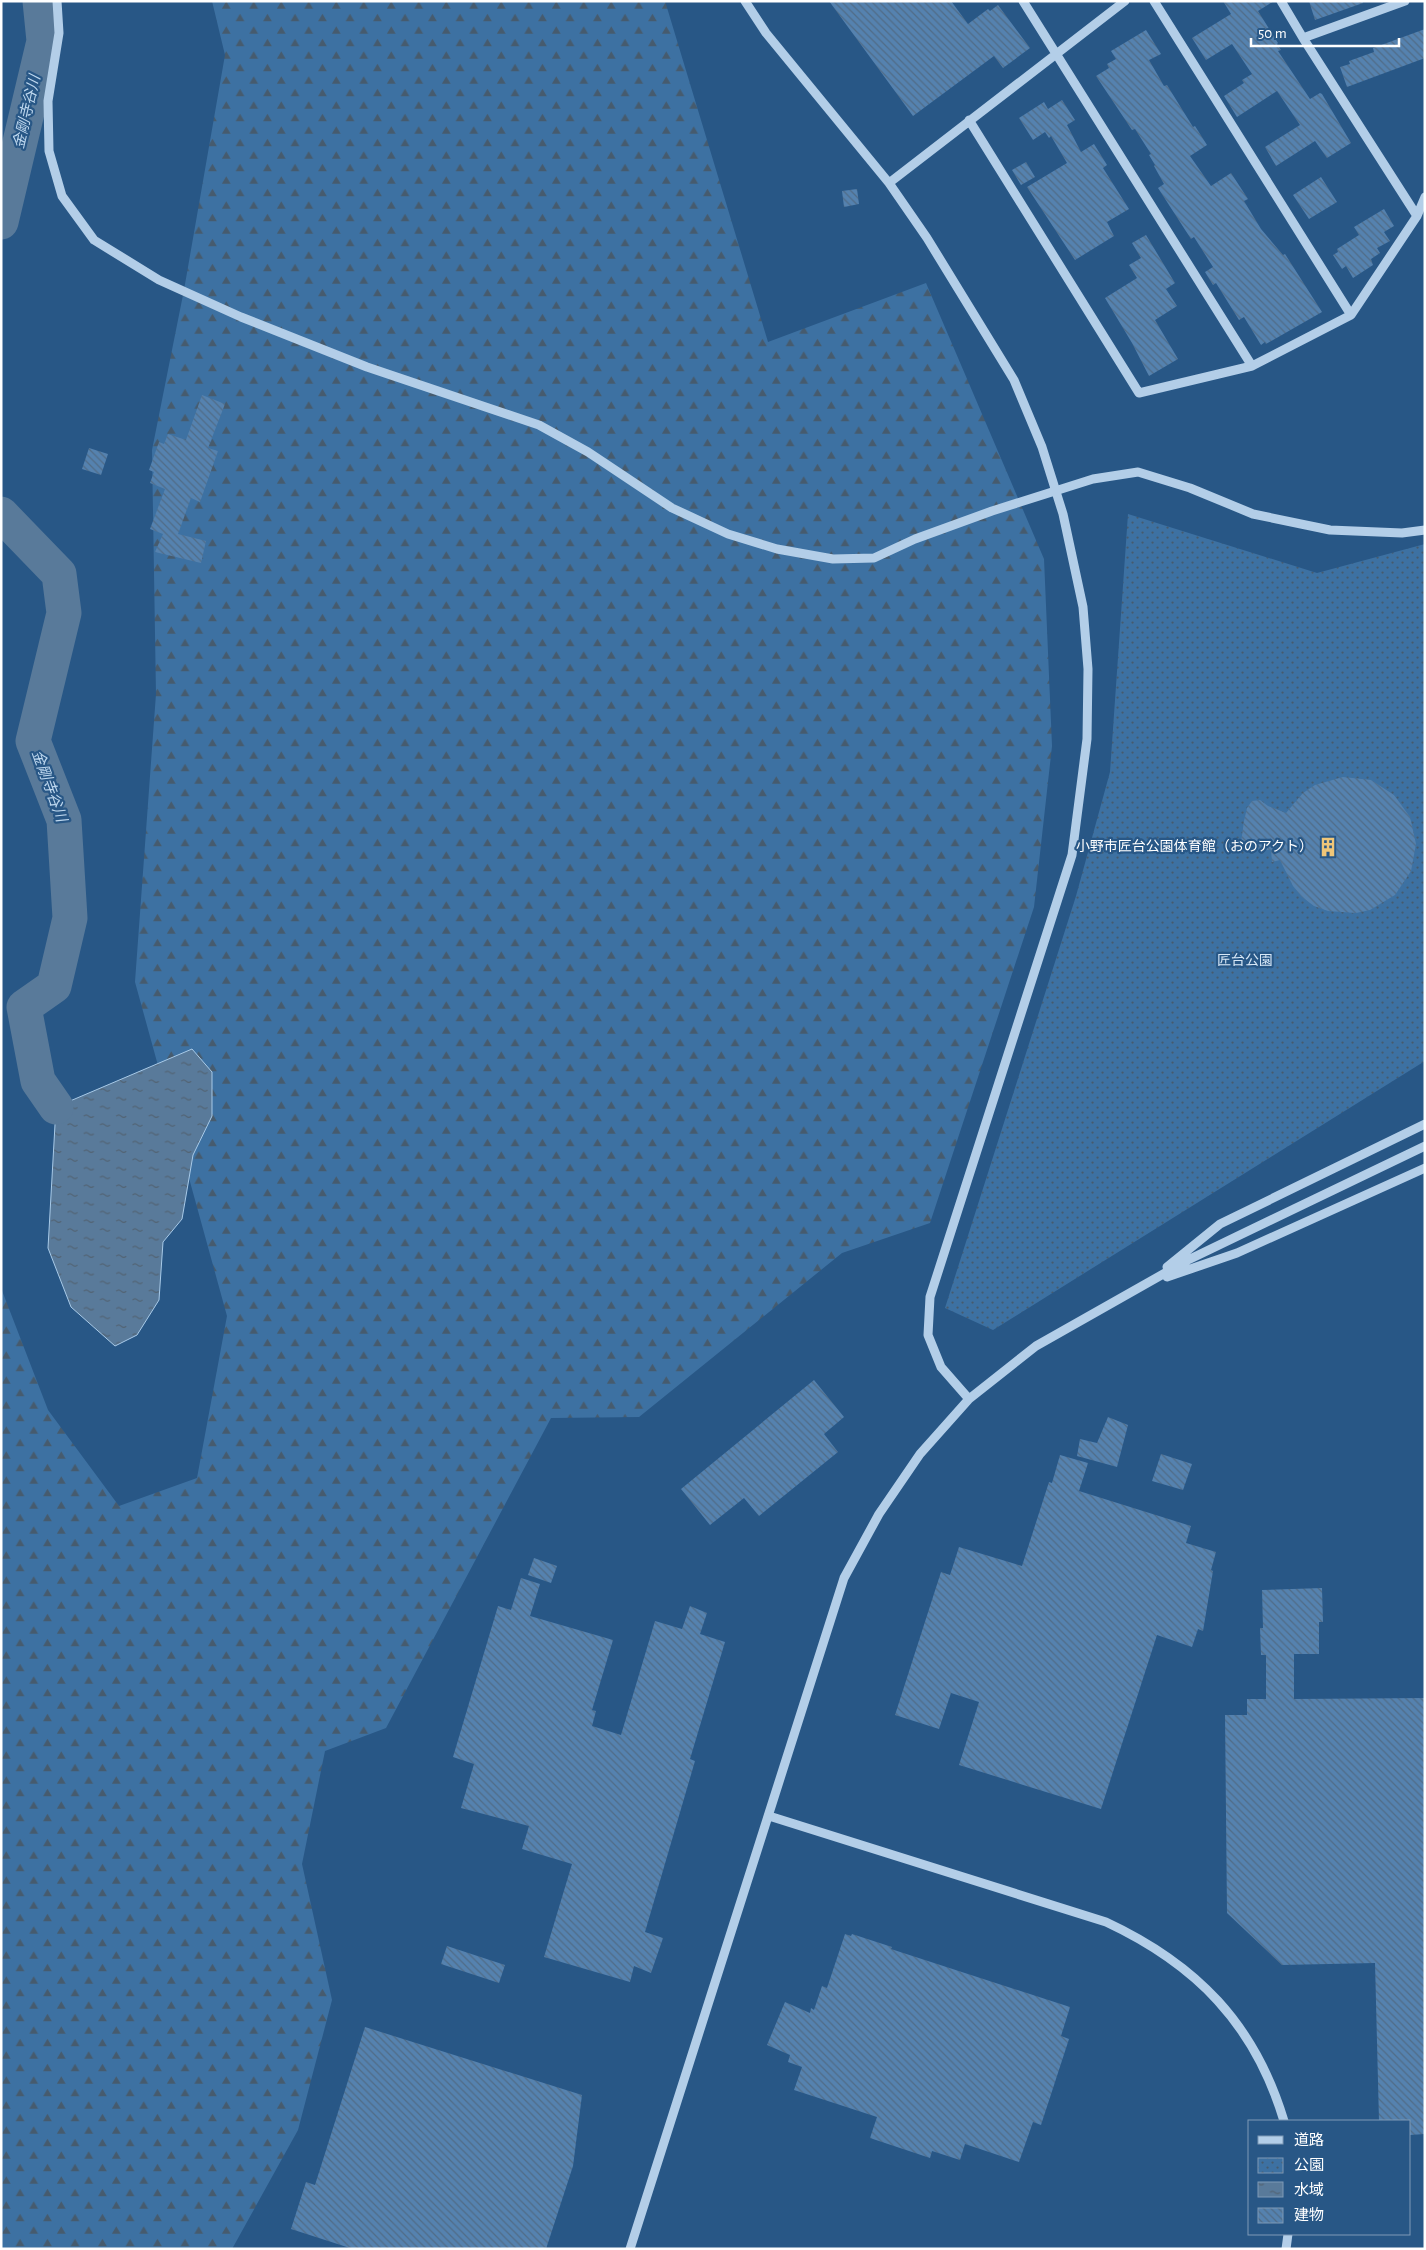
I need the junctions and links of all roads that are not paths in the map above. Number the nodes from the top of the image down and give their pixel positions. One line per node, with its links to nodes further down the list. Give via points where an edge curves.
1 (57, 1): 16 (street, via 59,33 48,101 49,151 62,196 94,240 159,280 241,317 367,367 539,425 588,452 672,508 728,534 777,549 833,559 874,558 984,514 1093,479 1138,472 1190,488 1253,514 1330,530 1402,534)
2 (745, 1): 11 (street, via 766,33)
3 (1023, 1): 9 (street)
4 (1125, 1): 9 (street)
5 (1154, 1): 14 (street)
6 (1281, 1): 8 (street)
7 (1405, 1): 8 (street)
8 (1303, 38): 13 (street)
9 (1057, 53): 10 (street); 15 (street)
10 (969, 120): 11 (street); 15 (street, via 1139,393)
11 (889, 183): 21 (street, via 932,246 1014,380 1042,447 1063,514 1082,607 1088,669 1087,739 1072,855 930,1297 928,1335 942,1367)
12 (1425, 196): 13 (street)
13 (1417, 216): 14 (street)
14 (1351, 315): 15 (street)
15 (1252, 366)
16 (1425, 530)
17 (1425, 1124): 20 (street, via 1220,1224)
18 (1425, 1146): 20 (street, via 1188,1260)
19 (1425, 1168): 20 (street, via 1237,1253)
20 (1148, 1283): 21 (street, via 1036,1346)
21 (969, 1399): 22 (street, via 920,1454 879,1514 844,1578)
22 (769, 1816): 23 (street, via 1106,1922 1143,1939 1179,1964 1210,1992 1245,2034 1268,2076); 25 (street)
23 (1284, 2120)
24 (1288, 2235): 26 (street)
25 (630, 2249)
26 (1286, 2249)

